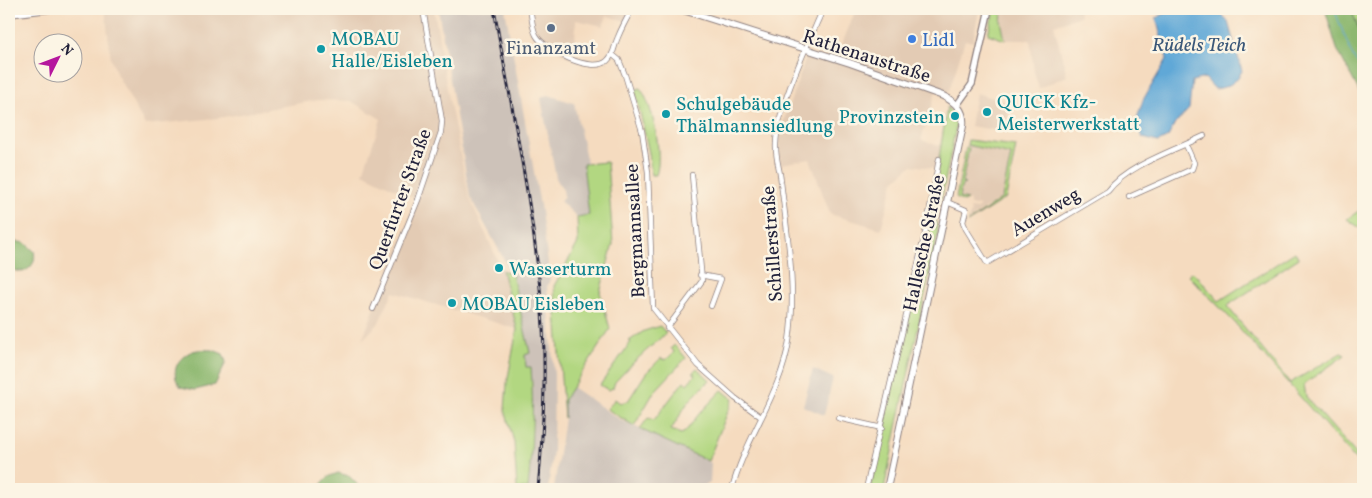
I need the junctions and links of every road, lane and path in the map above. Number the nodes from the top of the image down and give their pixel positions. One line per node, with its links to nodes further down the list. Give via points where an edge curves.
1 (50, 9): 8 (main road)
2 (423, 9): 20 (street, Querfurter Straße, via 442,121 441,132 418,200)
3 (530, 9): 10 (street, via 538,38 574,61 592,66 606,63)
4 (632, 9): 10 (street, via 617,39)
5 (680, 9): 9 (main road, Rathenaustraße)
6 (823, 9): 9 (street, Schillerstraße)
7 (989, 9): 11 (street, via 972,84)
8 (9, 14)
9 (806, 50): 11 (main road, Rathenaustraße, via 943,96); 22 (street, Schillerstraße, via 782,113 776,146 792,290 789,340 783,365)
10 (613, 56): 21 (street, Bergmannsallee, via 619,60 626,75 642,131 648,172 653,308)
11 (957, 105): 17 (main road, Hallesche Straße, via 963,123)
12 (1204, 136): 13 (street, Auenweg)
13 (1186, 145): 16 (street, via 1194,163 1192,169); 17 (street, Auenweg, via 1140,165 1115,181 1108,191 988,263 966,230 966,210)
14 (938, 159): 24 (street, Hallesche Straße, via 927,225)
15 (692, 175): 18 (street)
16 (1129, 197)
17 (947, 202): 27 (main road, Hallesche Straße)
18 (700, 275): 19 (street, via 721,279); 21 (street, via 702,281)
19 (711, 306)
20 (373, 309)
21 (667, 328): 22 (street, Bergmannsallee, via 708,376)
22 (761, 417): 25 (street, Schillerstraße)
23 (838, 418): 24 (street)
24 (882, 428): 26 (street, Hallesche Straße)
25 (732, 489)
26 (866, 489)
27 (887, 489)

